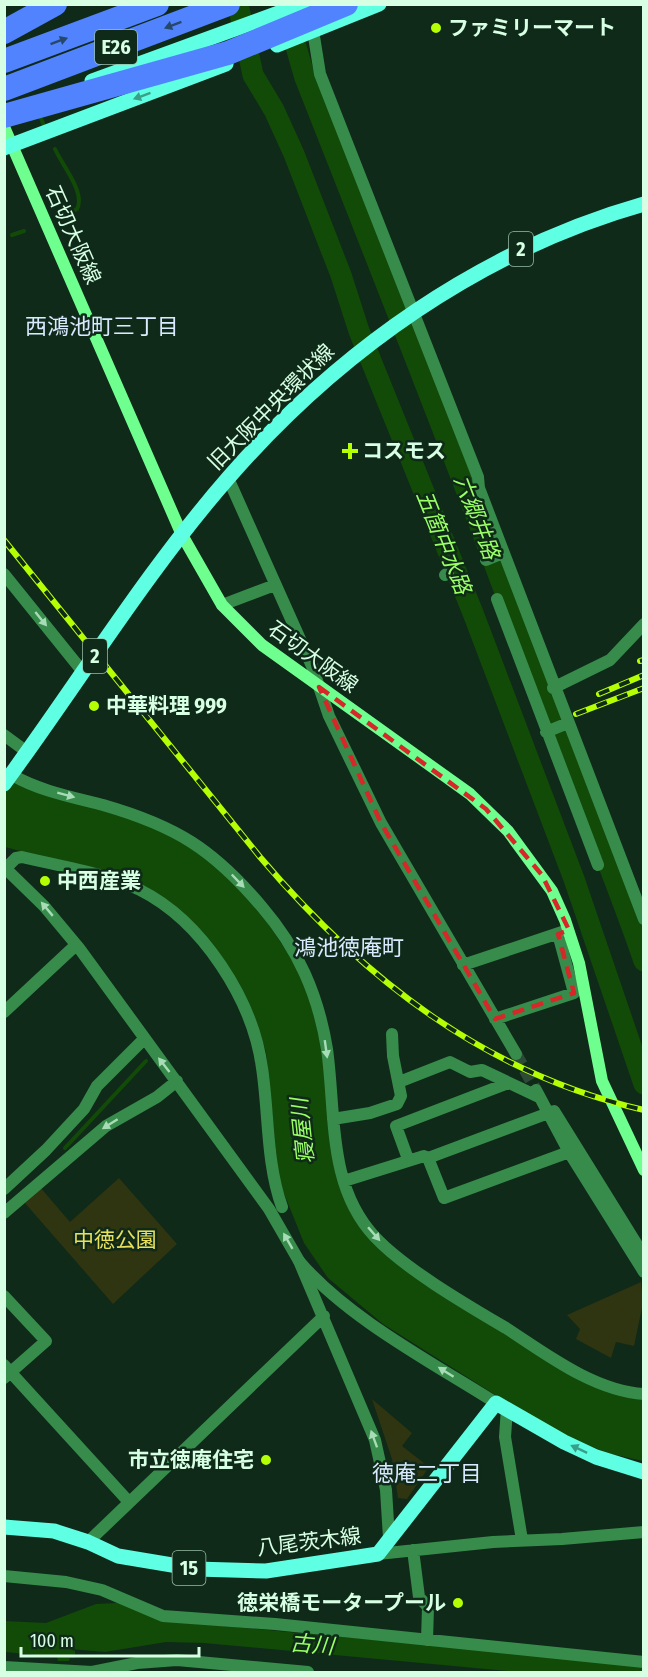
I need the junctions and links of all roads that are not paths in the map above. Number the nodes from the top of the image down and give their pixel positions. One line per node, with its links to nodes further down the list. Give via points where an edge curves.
1 (55, 4): 8 (highway)
2 (158, 4): 10 (highway, E26, one-way to 2)
3 (228, 4): 11 (highway, E26, one-way to 11)
4 (314, 4): 9 (street)
5 (345, 4): 12 (highway, bridge, via 220,56)
6 (380, 4): 9 (main road)
7 (302, 5): 12 (main road)
8 (4, 32)
9 (307, 33): 14 (main road, one-way to 14); 16 (street)
10 (4, 62)
11 (4, 89)
12 (4, 115)
13 (4, 127): 14 (main road, 石切大阪線)
14 (8, 146): 18 (main road, 石切大阪線)
15 (644, 204): 16 (main road, 旧大阪中央環状線 / 2, via 519,250)
16 (411, 313): 17 (main road, 旧大阪中央環状線 / 2, via 357,353); 19 (street, via 478,477 478,488)
17 (228, 478): 18 (main road, 旧大阪中央環状線 / 2); 22 (street)
18 (182, 536): 24 (main road, 石切大阪線); 26 (main road, 旧大阪中央環状線 / 2)
19 (501, 554): 20 (street); 28 (street)
20 (486, 560)
21 (4, 574): 26 (street, one-way to 26)
22 (275, 585): 24 (street); 27 (street)
23 (497, 599): 30 (street)
24 (222, 606): 27 (main road, 石切大阪線, via 262,645)
25 (644, 624): 28 (street, via 614,657)
26 (83, 672): 32 (main road, 旧大阪中央環状線 / 2)
27 (319, 687): 37 (main road, 石切大阪線, via 450,779 491,813 542,875 557,900); 39 (street, via 381,823)
28 (553, 688): 29 (street)
29 (566, 724): 30 (street); 36 (street)
30 (547, 732): 34 (street)
31 (4, 735): 32 (street)
32 (27, 752): 33 (main road, 旧大阪中央環状線 / 2)
33 (9, 779): 49 (street, one-way to 49, via 159,824 202,848 245,888 295,952 308,976 327,1051)
34 (598, 865)
35 (5, 867): 38 (street, one-way to 35); 58 (street, via 22,856 139,889 168,908 214,957 242,999 257,1043 272,1172)
36 (644, 919)
37 (564, 932): 39 (street); 41 (street, via 574,993); 55 (main road, 石切大阪線, via 580,970 602,1081)
38 (76, 945): 40 (street); 43 (street)
39 (463, 965): 41 (street)
40 (4, 1012)
41 (495, 1019): 44 (street)
42 (392, 1034): 46 (street)
43 (144, 1039): 45 (street, one-way to 43); 50 (street, via 97,1086 84,1109)
44 (516, 1054)
45 (177, 1082): 54 (street, one-way to 54, via 106,1126); 61 (street, one-way to 45, via 269,1209)
46 (399, 1082): 47 (street, via 450,1062 470,1072 483,1070); 49 (street, via 401,1096 397,1104)
47 (508, 1083): 48 (street, via 538,1094); 53 (street, via 396,1126)
48 (546, 1113): 51 (street); 52 (street); 60 (street, via 554,1111)
49 (333, 1119): 56 (street)
50 (46, 1150): 54 (street); 57 (street)
51 (568, 1152): 52 (street, via 444,1198); 62 (street)
52 (428, 1158): 53 (street)
53 (408, 1159): 56 (street)
54 (60, 1165): 59 (street)
55 (644, 1170)
56 (344, 1181): 66 (street, one-way to 66, via 375,1237 430,1279 581,1373 611,1388)
57 (4, 1189)
58 (282, 1207)
59 (4, 1213)
60 (644, 1256)
61 (299, 1261): 64 (street); 67 (street, one-way to 61, via 389,1336)
62 (644, 1272)
63 (4, 1296): 65 (street, via 46,1341)
64 (324, 1317): 69 (street); 72 (street, one-way to 64, via 378,1449)
65 (7, 1372): 69 (street)
66 (644, 1394)
67 (501, 1405): 68 (main road, one-way to 67, via 596,1457); 72 (main road, 八尾茨木線); 73 (street)
68 (644, 1472)
69 (129, 1502): 74 (street)
70 (4, 1527): 74 (main road, 八尾茨木線 / 15, via 54,1530)
71 (644, 1532): 73 (street)
72 (389, 1538): 76 (main road, 八尾茨木線)
73 (522, 1540): 75 (street)
74 (88, 1542): 76 (main road, 八尾茨木線 / 15, via 118,1556 196,1569 277,1570)
75 (413, 1550): 76 (street); 78 (street, via 419,1597 428,1608)
76 (378, 1554)
77 (4, 1576): 78 (street, via 102,1590 163,1616)
78 (427, 1640): 79 (street)
79 (644, 1662)
80 (4, 1667): 81 (street, via 92,1672 160,1660)
81 (228, 1669): 82 (street)
82 (274, 1671): 83 (street)
83 (308, 1672)

